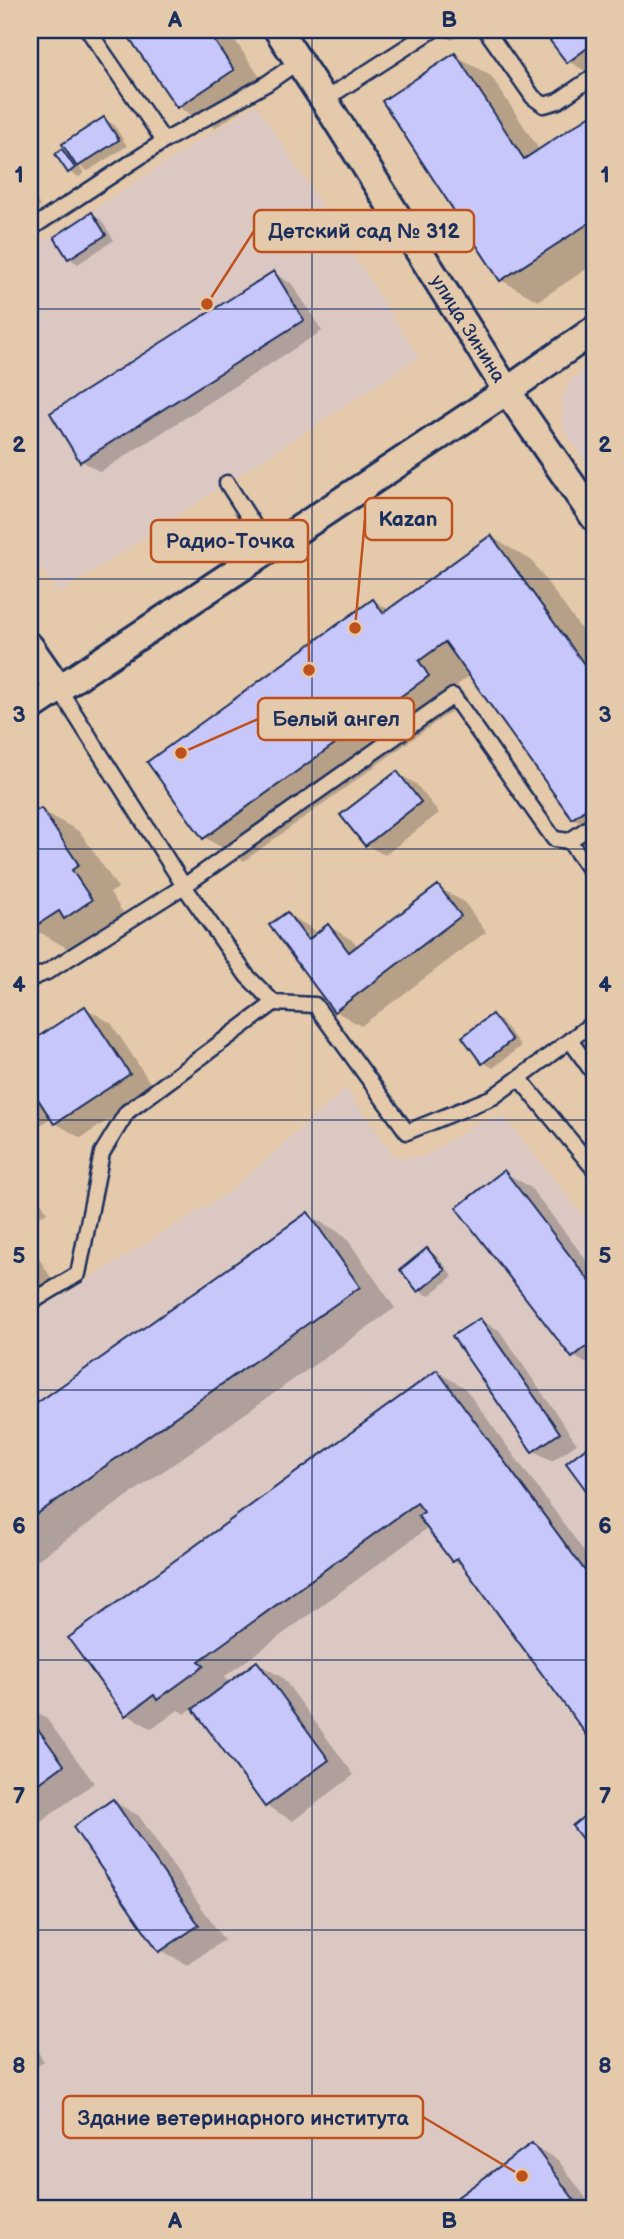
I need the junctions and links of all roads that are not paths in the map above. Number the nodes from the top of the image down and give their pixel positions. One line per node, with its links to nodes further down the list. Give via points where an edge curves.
1 (88, 30): 8 (lane)
2 (278, 30): 5 (street, улица Зинина)
3 (433, 30): 7 (lane)
4 (486, 30): 6 (lane, via 533,97 544,105 558,101)
5 (299, 61): 7 (street, улица Зинина); 8 (lane)
6 (594, 76)
7 (324, 100): 11 (street, улица Зинина)
8 (163, 141): 9 (lane)
9 (30, 229)
10 (594, 330): 11 (street)
11 (507, 391): 13 (street, улица Зинина); 14 (street)
12 (227, 483): 14 (lane)
13 (594, 517)
14 (268, 549): 16 (street)
15 (30, 647): 16 (street)
16 (58, 689): 17 (street); 21 (lane)
17 (30, 708)
18 (594, 824): 19 (lane)
19 (569, 841): 20 (lane); 21 (lane, via 554,839 453,696)
20 (594, 876)
21 (184, 886): 22 (lane); 23 (lane, via 247,976)
22 (30, 979)
23 (274, 1003): 27 (lane, via 315,1004 407,1132 493,1097); 29 (lane, via 127,1112 102,1153 78,1274)
24 (594, 1022): 25 (lane)
25 (570, 1040): 26 (lane); 27 (lane)
26 (594, 1074)
27 (519, 1078): 28 (lane)
28 (594, 1169)
29 (30, 1303)

